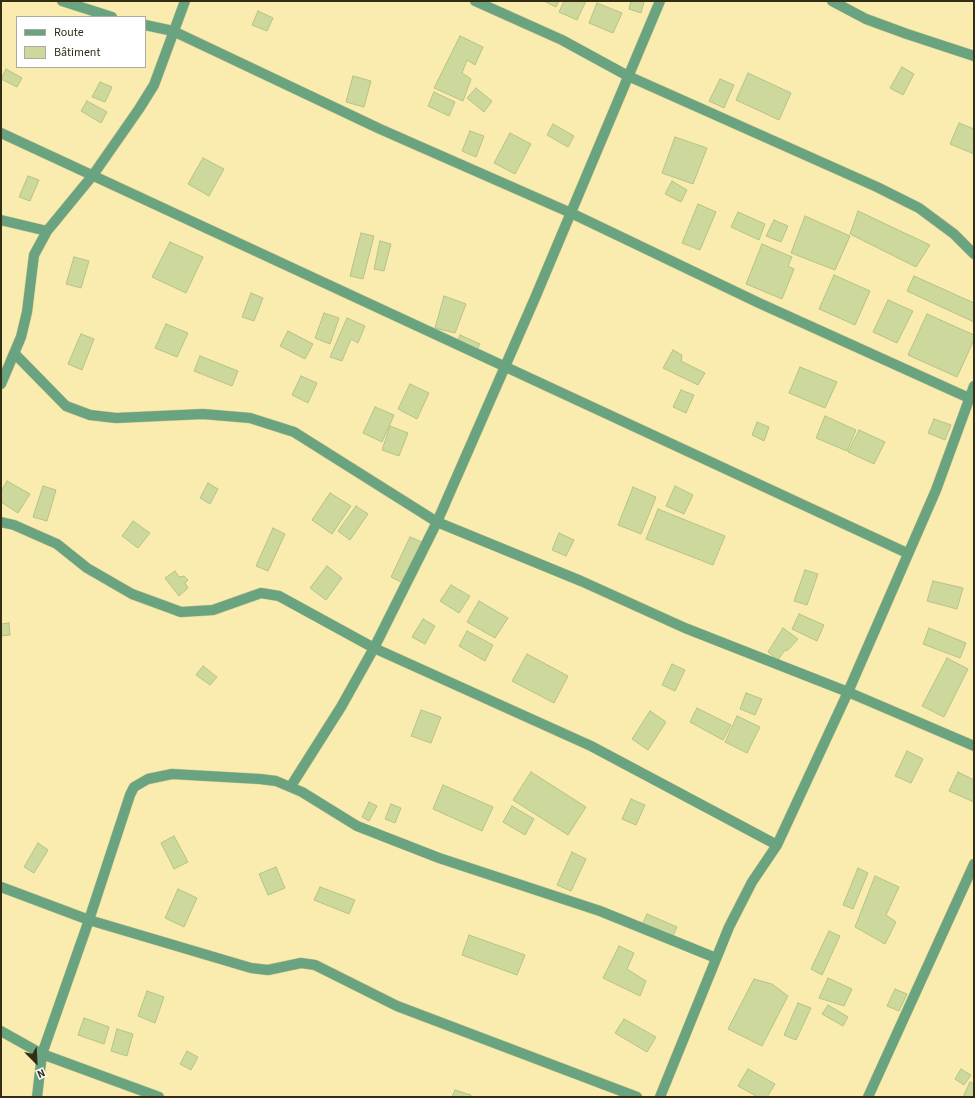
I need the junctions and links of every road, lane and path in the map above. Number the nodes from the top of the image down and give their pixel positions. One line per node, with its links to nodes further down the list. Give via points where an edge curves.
1 (62, 1): 6 (street)
2 (185, 1): 8 (street)
3 (475, 1): 10 (street, via 562,40)
4 (660, 1): 10 (street)
5 (832, 1): 9 (street, via 866,19)
6 (109, 16)
7 (146, 25): 8 (street)
8 (173, 31): 12 (street, via 154,85); 13 (street, via 380,129)
9 (974, 56)
10 (628, 76): 13 (street); 16 (street, via 919,208 954,234)
11 (1, 133): 12 (street)
12 (93, 176): 15 (street); 18 (street)
13 (572, 213): 18 (street); 21 (street, via 758,303)
14 (1, 220): 15 (street)
15 (47, 231): 17 (street, via 34,255 27,312)
16 (974, 254)
17 (14, 353): 19 (street); 23 (street, via 66,406 90,415 116,418 203,414 250,418 294,432)
18 (506, 368): 23 (street); 24 (street)
19 (1, 384)
20 (974, 386): 21 (street)
21 (969, 398): 24 (street, via 936,490)
22 (1, 522): 25 (street, via 57,544 87,568 132,594 181,612 213,610 261,593 279,596)
23 (437, 522): 25 (street); 26 (street, via 581,581 685,628)
24 (907, 553): 26 (street)
25 (374, 648): 28 (street, via 341,707); 29 (street, via 591,746)
26 (848, 692): 27 (street); 29 (street)
27 (974, 746)
28 (291, 786): 33 (street, via 260,779 172,774 148,779 134,787); 34 (street, via 357,826 439,858 600,911)
29 (777, 845): 34 (street, via 752,882)
30 (974, 864): 32 (street)
31 (1, 887): 33 (street)
32 (969, 887): 41 (street)
33 (89, 920): 36 (street); 39 (street, via 252,968 268,970 301,963 315,965 397,1006)
34 (716, 958): 40 (street)
35 (1, 1031): 36 (street)
36 (42, 1054): 37 (street); 38 (street)
37 (37, 1097)
38 (159, 1097)
39 (637, 1097)
40 (660, 1097)
41 (868, 1097)

